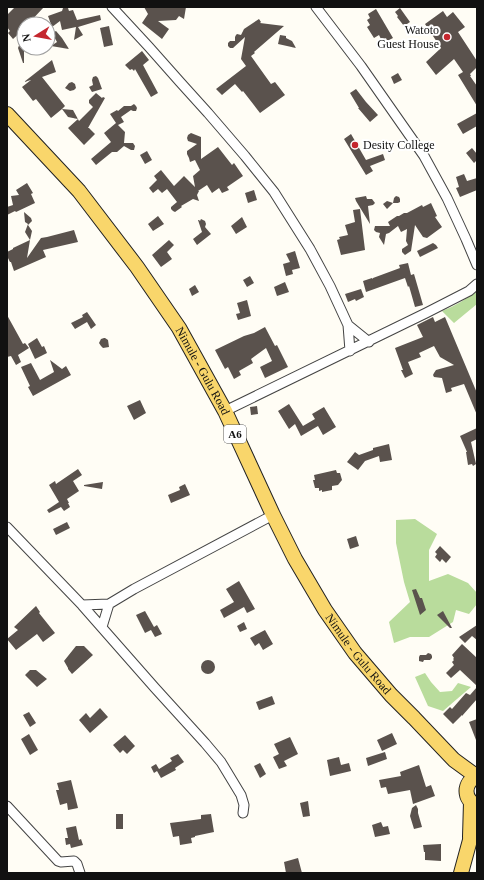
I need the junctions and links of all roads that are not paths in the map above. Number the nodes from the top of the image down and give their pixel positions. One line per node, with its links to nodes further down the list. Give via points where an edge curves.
1 (112, 7): 6 (street, via 208,112 274,192 310,249)
2 (316, 7): 4 (street, via 424,156)
3 (7, 114): 9 (main road, Nimule - Gulu Road / A6, via 79,191 137,267 179,328)
4 (477, 265)
5 (477, 284): 7 (street, via 469,291)
6 (348, 325): 7 (street); 8 (street)
7 (369, 342): 8 (street)
8 (350, 351): 9 (street)
9 (225, 412): 10 (main road, Nimule - Gulu Road / A6)
10 (273, 515): 12 (street); 15 (main road, Nimule - Gulu Road / A6, via 325,610 355,654 391,695)
11 (7, 527): 13 (street)
12 (109, 604): 13 (street); 14 (street)
13 (82, 605): 14 (street)
14 (102, 627): 18 (street, via 221,762 241,795)
15 (474, 779): 16 (main road, A6, via 466,793)
16 (474, 804): 20 (main road, A6)
17 (7, 806): 21 (street, via 58,861 74,861)
18 (243, 813)
19 (477, 825): 20 (main road, A6)
20 (470, 840): 22 (main road, A6)
21 (80, 873)
22 (461, 873)

